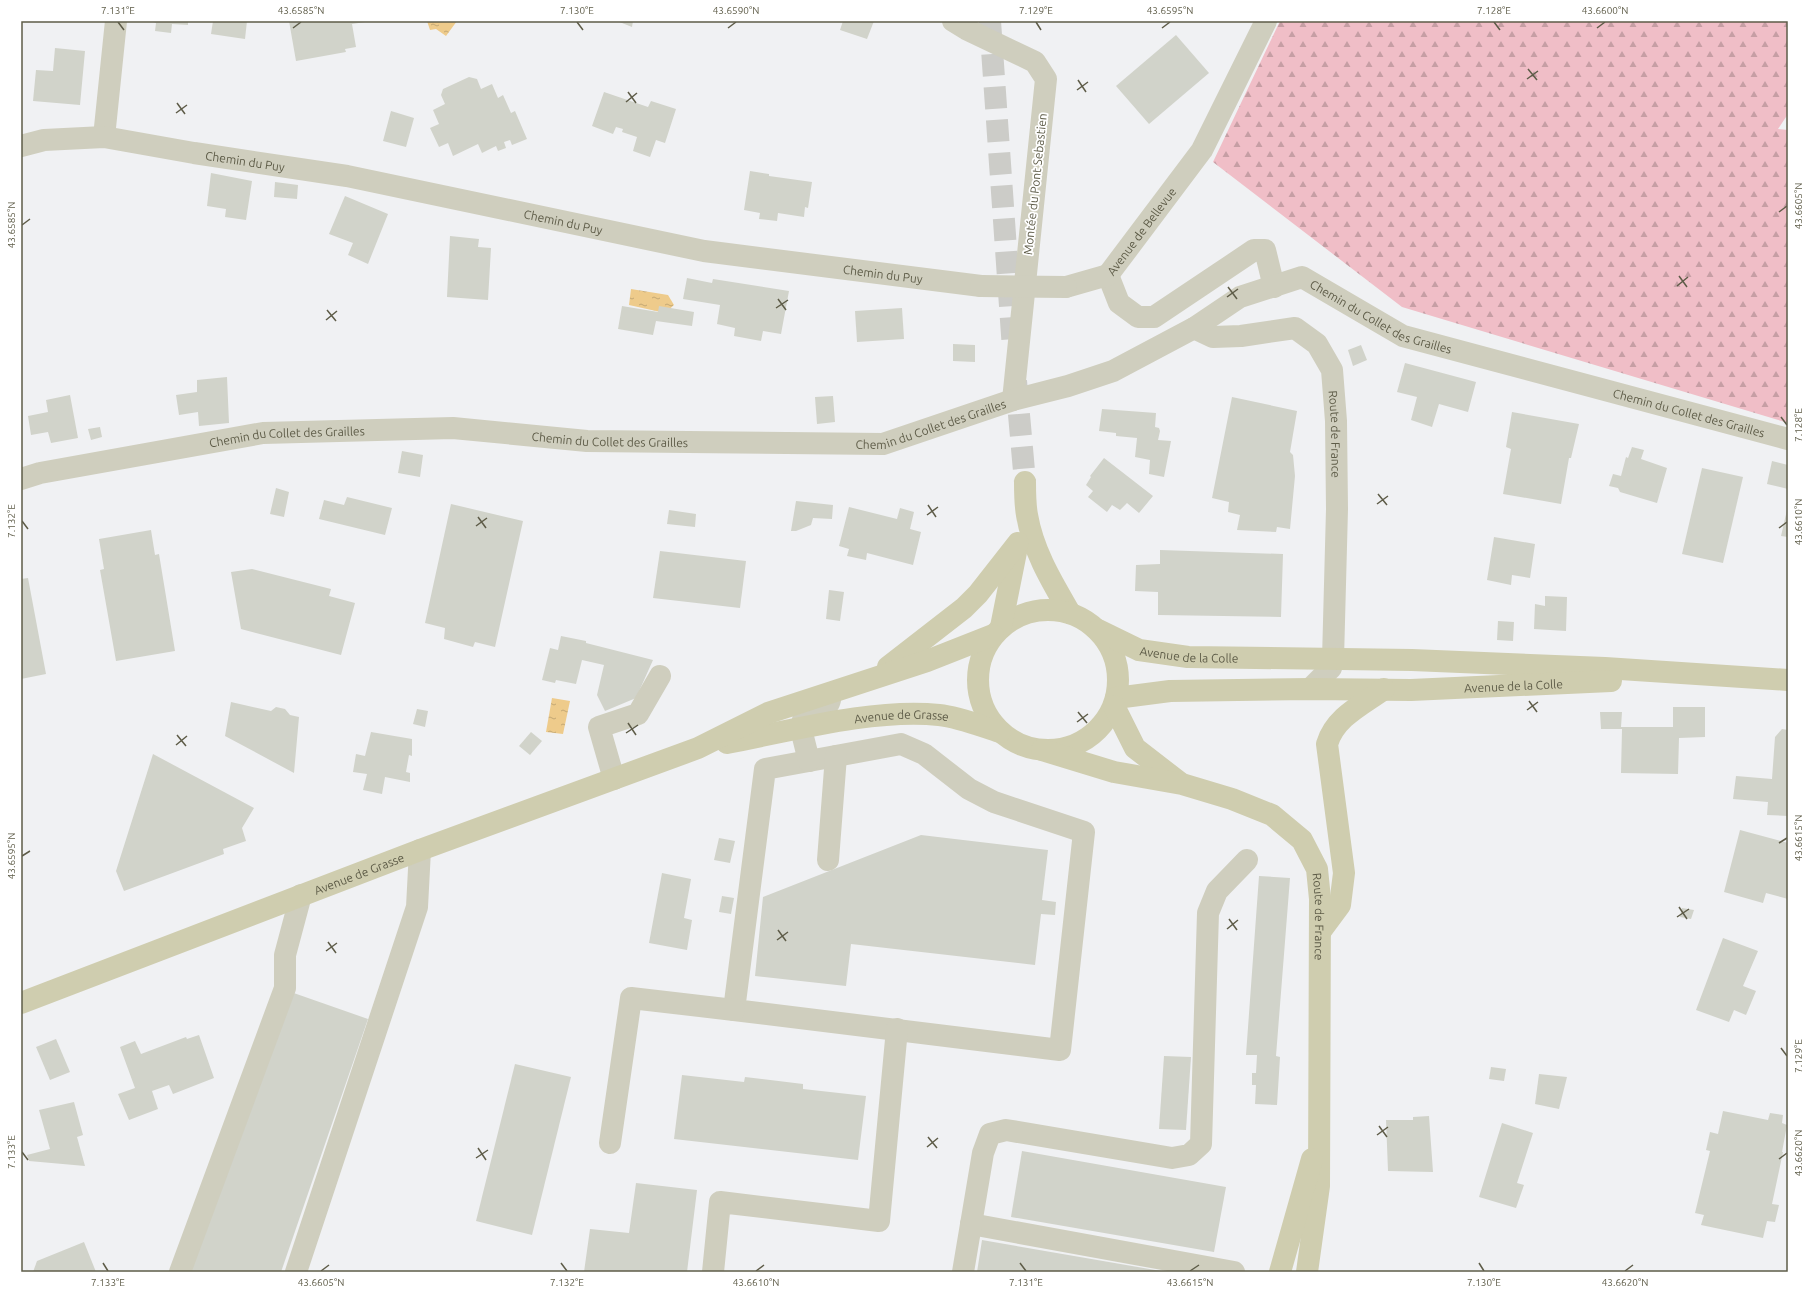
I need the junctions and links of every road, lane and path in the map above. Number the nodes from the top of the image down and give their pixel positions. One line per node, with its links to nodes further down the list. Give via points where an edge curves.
1 (116, 21): 4 (street)
2 (953, 21): 9 (street, Montée du Pont Sebastien, via 1035,62 1046,79)
3 (1266, 21): 6 (street, Avenue de Bellevue, via 1202,150)
4 (104, 137): 5 (street, Chemin du Puy, via 44,140); 6 (street, Chemin du Puy, bridge, via 347,176 704,251 981,286 1066,287)
5 (21, 146)
6 (1108, 274): 7 (street, Avenue de Bellevue, via 1120,303 1138,317 1154,317 1254,250 1264,250)
7 (1274, 287): 8 (street, Chemin du Collet des Grailles, via 1240,297); 10 (street, Chemin du Collet des Grailles, via 1302,277 1403,336)
8 (1194, 328): 9 (street, Chemin du Collet des Grailles, via 1113,371); 18 (street, Route de France, via 1213,337 1241,336 1295,328 1317,344 1332,370 1336,421 1337,509)
9 (1013, 400): 11 (street, Chemin du Collet des Grailles, via 883,444 587,440 453,428 263,433 40,473)
10 (1788, 439)
11 (21, 480)
12 (1025, 482): 13 (main road)
13 (1027, 515): 14 (main road); 15 (main road, via 1045,569)
14 (1018, 543): 17 (main road); 21 (main road, via 964,608)
15 (1070, 613): 16 (main road, via 1085,619); 17 (main road, via 1052,609 1033,610 1016,617)
16 (1098, 630): 18 (main road, Avenue de la Colle, via 1139,650 1170,655); 26 (main road, via 1109,644 1116,661 1119,679)
17 (997, 631): 21 (main road, Avenue de Grasse, via 927,661); 28 (main road, via 982,653 977,674 979,696 987,716)
18 (1333, 659): 20 (main road, Avenue de la Colle, via 1605,668); 23 (street, via 1331,668)
19 (660, 676): 33 (street, via 638,714 599,727)
20 (1717, 676): 22 (main road, Avenue de la Colle); 24 (main road, Avenue de la Colle)
21 (875, 678): 25 (main road, Avenue de Grasse)
22 (1788, 680)
23 (1310, 689): 24 (main road, Avenue de la Colle); 26 (main road, Avenue de la Colle, via 1170,691)
24 (1384, 690): 39 (main road, via 1336,725 1327,744 1344,873 1340,905)
25 (834, 691): 27 (street, via 829,703 805,712); 29 (main road, Avenue de Grasse, via 768,713)
26 (1115, 702): 30 (main road, via 1102,725 1085,740 1064,748); 34 (main road, Route de France, via 1135,748)
27 (801, 729): 28 (main road, Avenue de Grasse, via 859,718 900,714 939,715); 29 (main road, Avenue de Grasse); 32 (street)
28 (1000, 732): 30 (main road, via 1019,745)
29 (698, 748): 33 (main road, Avenue de Grasse)
30 (1042, 750): 34 (main road, Route de France, via 1114,772)
31 (836, 756): 32 (street); 36 (street); 42 (street, via 901,744 924,754 969,789 994,802 1084,832 1060,1050)
32 (809, 761): 41 (street, via 765,769)
33 (614, 779): 35 (main road, Avenue de Grasse)
34 (1182, 784): 39 (main road, Route de France, via 1232,799 1272,815 1302,840 1317,869)
35 (420, 850): 38 (main road, Avenue de Grasse); 48 (street, via 417,907)
36 (828, 860)
37 (1247, 860): 45 (street, via 1217,891 1208,913 1201,1144 1189,1155 1172,1158 1006,1130 990,1134 983,1153)
38 (301, 895): 40 (main road, Avenue de Grasse); 47 (street, via 285,955 285,988)
39 (1320, 932): 43 (main road, Route de France)
40 (21, 1003)
41 (734, 1010): 42 (street); 44 (street, via 631,998)
42 (897, 1029): 49 (street, via 879,1221 720,1202)
43 (1320, 1131): 46 (main road, Route de France, via 1320,1186); 52 (main road, Route de France)
44 (610, 1143)
45 (972, 1224): 50 (street); 51 (street)
46 (1309, 1263)
47 (180, 1272)
48 (296, 1272)
49 (713, 1272)
50 (963, 1272)
51 (1234, 1272)
52 (1279, 1272)

